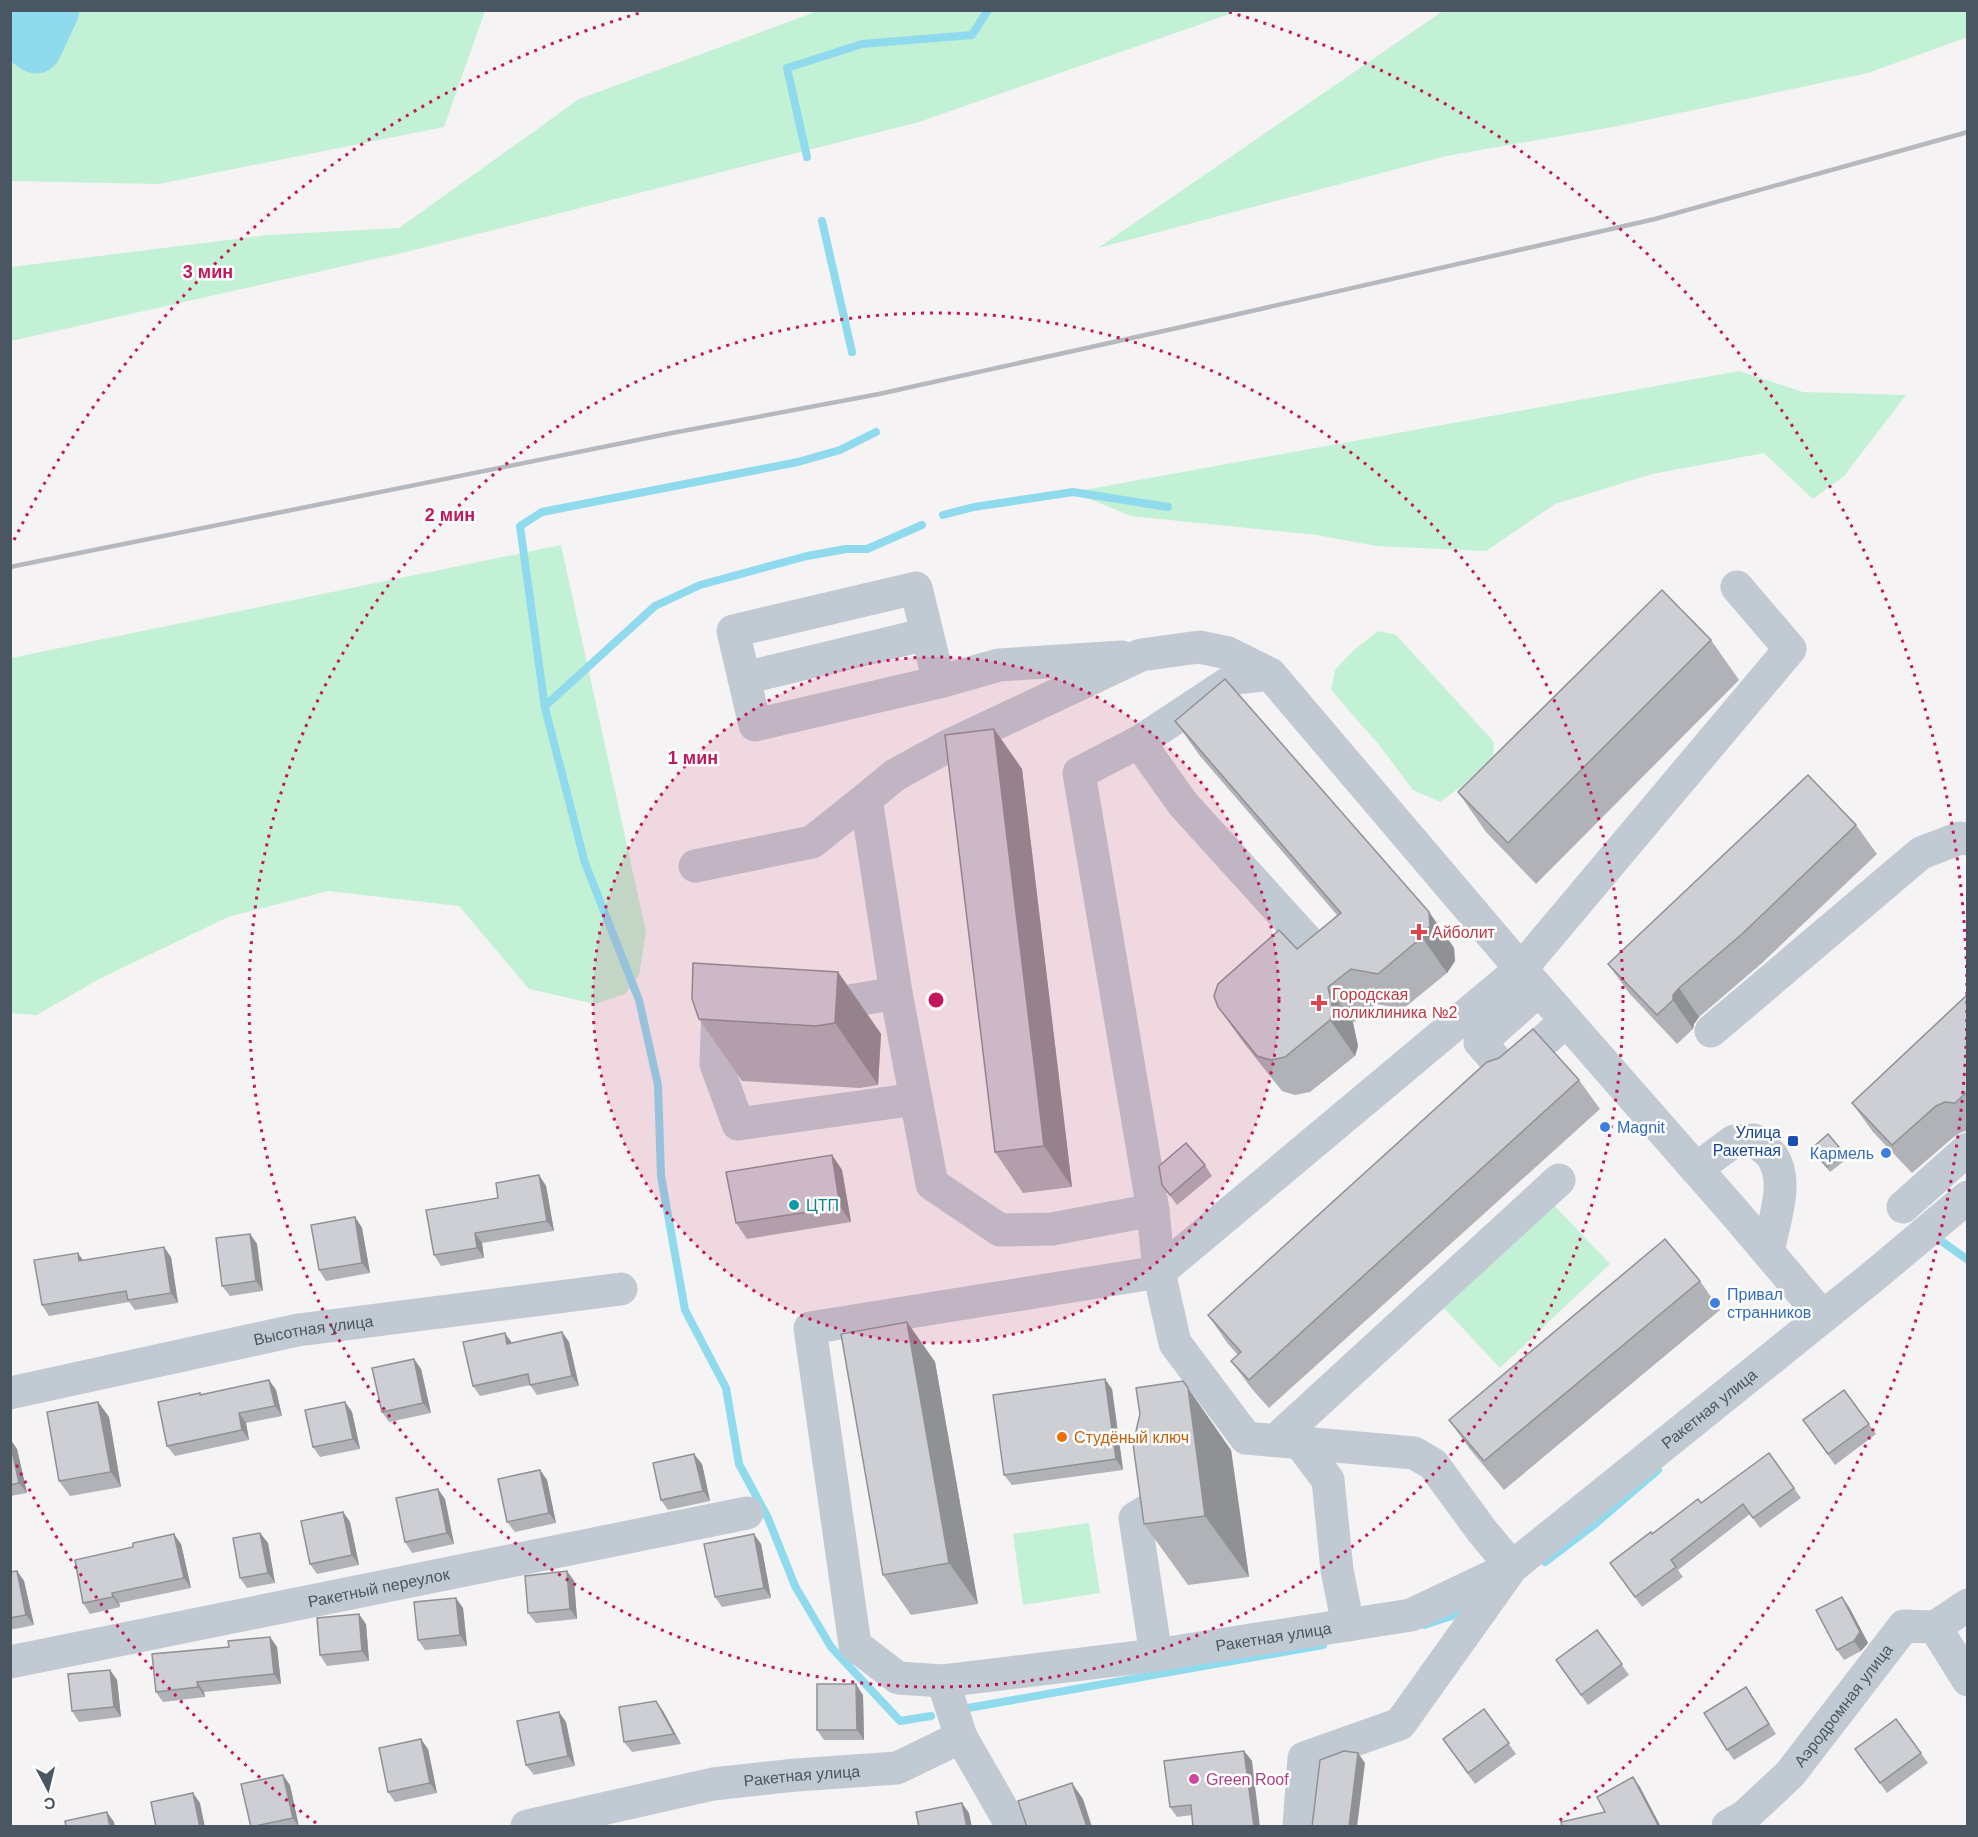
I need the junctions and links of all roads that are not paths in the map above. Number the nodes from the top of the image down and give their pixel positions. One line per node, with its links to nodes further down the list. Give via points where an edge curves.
1 (1737, 587): 12 (street, via 1790,649)
2 (927, 634): 5 (street); 5 (street, via 916,588 733,631); 6 (street)
3 (1141, 655): 4 (street, via 1199,647 1228,653); 6 (street, via 999,665); 8 (street, via 948,746 895,775)
4 (1270, 674): 7 (street, via 1236,678); 12 (street)
5 (744, 678): 6 (street, via 755,725)
6 (939, 682)
7 (1139, 742): 11 (street, via 1184,804); 24 (street, via 1079,773)
8 (866, 799): 10 (street, via 812,842); 13 (street)
9 (1968, 839): 17 (street, via 1960,838 1921,853)
10 (695, 867)
11 (1313, 948)
12 (1530, 979): 16 (street); 16 (street, via 1480,1042 1507,1073); 26 (street)
13 (896, 993): 15 (street, via 808,1008); 18 (street)
14 (753, 997): 18 (street, via 718,1006 716,1064 738,1124)
15 (786, 1003)
16 (1566, 1021): 20 (street)
17 (1711, 1031)
18 (916, 1099): 24 (street, via 932,1184 1000,1230 1052,1230)
19 (1968, 1149): 23 (street)
20 (1696, 1169): 25 (street); 25 (street, via 1734,1141 1754,1140 1771,1155 1779,1174 1779,1196)
21 (1559, 1180): 32 (street)
22 (1967, 1198): 28 (street, Ракетная улица)
23 (1903, 1207)
24 (1153, 1210): 26 (street)
25 (1768, 1252): 28 (street)
26 (1158, 1272): 29 (street, via 1175,1343); 42 (street, Ракетная улица, via 810,1328 855,1645 898,1678)
27 (621, 1289): 30 (street, Высотная улица, via 298,1330)
28 (1822, 1316): 35 (street, Ракетная улица)
29 (1203, 1381): 31 (street); 32 (street, via 1246,1438)
30 (10, 1393)
31 (1176, 1402)
32 (1288, 1442): 35 (street, via 1414,1453 1432,1464); 37 (street, via 1328,1480 1337,1569)
33 (1160, 1444): 39 (street, via 1165,1478 1158,1504 1135,1518)
34 (747, 1513): 40 (street, Ракетный переулок)
35 (1512, 1567): 37 (street, Ракетная улица, via 1411,1615); 46 (street, via 1400,1724 1304,1758)
36 (1968, 1605): 38 (street)
37 (1348, 1625): 39 (street, Ракетная улица)
38 (1935, 1627): 41 (street); 47 (street, Аэродромная улица, via 1904,1626 1790,1774)
39 (1156, 1655): 42 (street, Ракетная улица)
40 (10, 1662)
41 (1968, 1680)
42 (943, 1682): 43 (street)
43 (961, 1737): 44 (street, Ракетная улица, via 897,1768 713,1784); 45 (street)
44 (527, 1827)
45 (1012, 1827)
46 (1299, 1827)
47 (1728, 1827)

